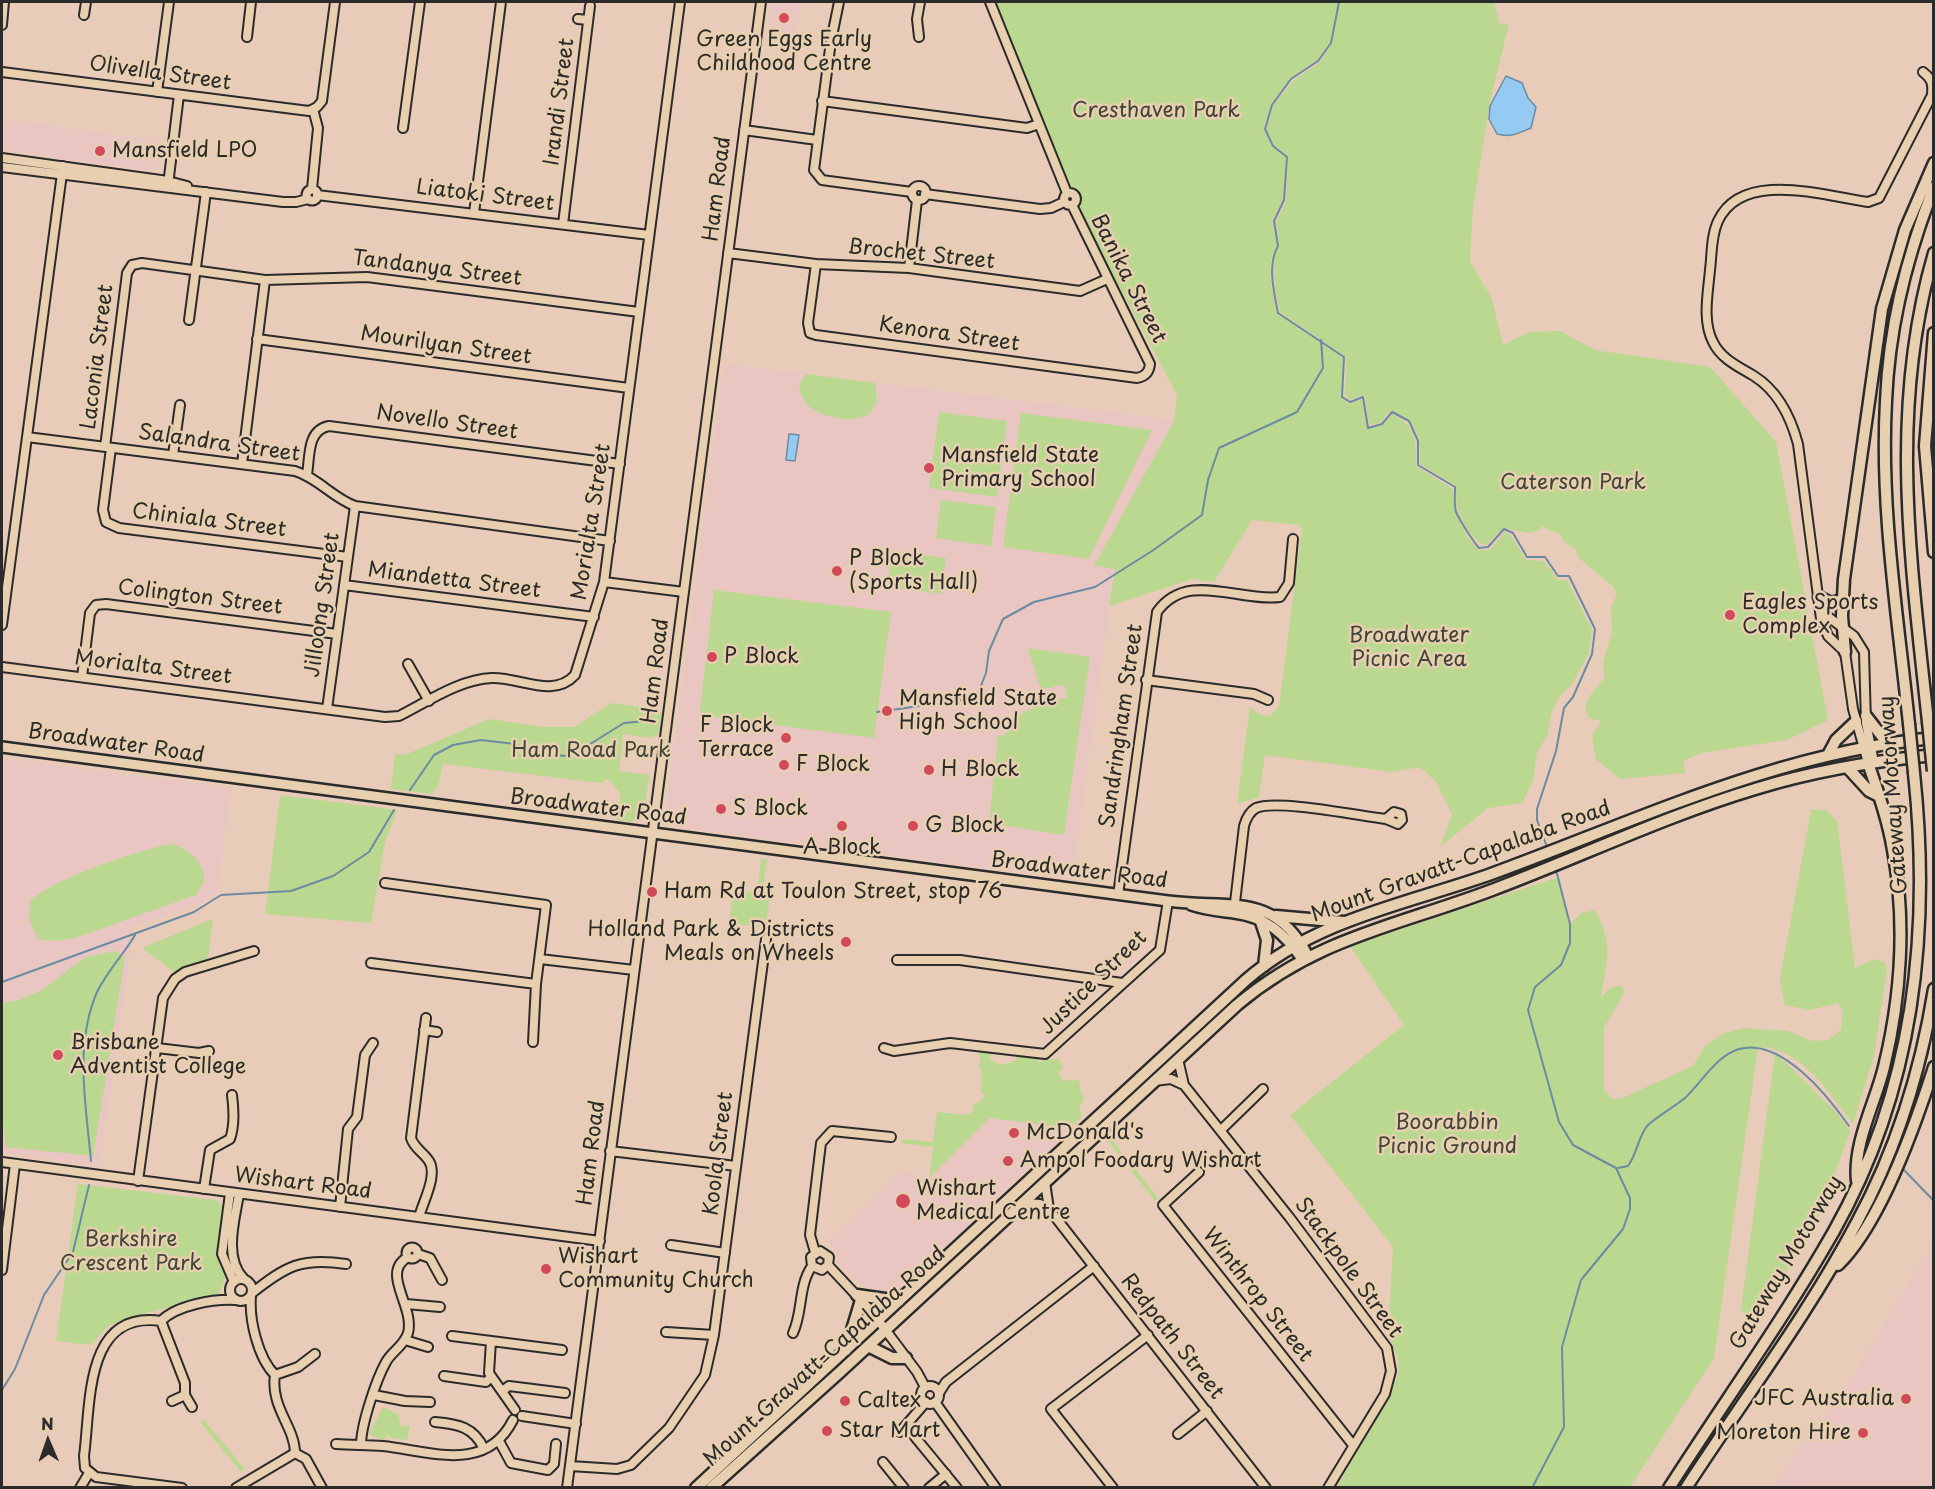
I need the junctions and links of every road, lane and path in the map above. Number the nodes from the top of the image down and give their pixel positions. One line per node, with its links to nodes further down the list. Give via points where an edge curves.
1 (4, 2): 17 (street)
2 (86, 2): 14 (street)
3 (169, 2): 22 (street)
4 (251, 2): 18 (street)
5 (335, 2): 25 (street, via 322,98)
6 (420, 2): 27 (street)
7 (501, 2): 42 (street)
8 (680, 2): 44 (street, Morialta Street)
9 (761, 2): 28 (street, Ham Road)
10 (839, 2): 24 (street)
11 (920, 2): 19 (street)
12 (990, 2): 26 (street)
13 (590, 6): 16 (street, Irandi Street)
14 (84, 15)
15 (578, 19): 16 (street, Irandi Street)
16 (588, 20): 43 (street, Irandi Street)
17 (2, 25)
18 (247, 37)
19 (919, 37)
20 (2, 72): 22 (street, Olivella Street)
21 (1923, 72): 73 (street, via 1933,84 1932,95 1879,198 1869,202 1787,190 1749,192 1726,208 1713,238 1706,325 1724,356 1772,392 1793,426)
22 (157, 92): 23 (street, Olivella Street)
23 (179, 94): 25 (street, Olivella Street); 34 (street)
24 (822, 101): 26 (street, via 1027,128); 29 (street)
25 (314, 110): 37 (street, via 318,128)
26 (1040, 124): 41 (street)
27 (404, 128)
28 (744, 130): 29 (street); 45 (street, Ham Road)
29 (817, 140): 38 (street, via 816,175 829,181)
30 (2, 158): 33 (street)
31 (1934, 163): 74 (highway, via 1905,230 1882,309)
32 (2, 167): 33 (street)
33 (62, 170): 34 (street); 59 (street)
34 (168, 185): 36 (street)
35 (1934, 188): 143 (highway, Gateway Motorway, bridge, via 1902,290 1886,399 1886,504 1922,873 1916,983 1892,1092)
36 (206, 192): 37 (street, via 283,202 313,200); 49 (street)
37 (314, 192): 42 (street, Liatoki Street)
38 (912, 192): 39 (street, via 920,186); 40 (street)
39 (926, 194): 40 (street); 41 (street, via 1040,209)
40 (917, 200): 48 (street)
41 (1068, 203): 50 (street, Banika Street)
42 (474, 213): 43 (street, Liatoki Street)
43 (563, 224): 44 (street, Liatoki Street)
44 (649, 235): 52 (street, Morialta Street)
45 (728, 253): 47 (street, Brochet Street); 72 (street, Ham Road)
46 (1934, 253): 96 (highway, Gateway Motorway, bridge, via 1914,340 1905,450 1909,544)
47 (816, 264): 48 (street, Brochet Street); 56 (street, Kenora Street, via 808,322 810,333 816,335 1137,378)
48 (909, 268): 50 (street, Brochet Street, via 1080,291)
49 (195, 270): 51 (street, Tandanya Street); 53 (street); 60 (street, Laconia Street, via 142,263 132,265 127,273)
50 (1107, 279): 56 (street, Banika Street)
51 (265, 280): 52 (street, Tandanya Street, via 367,277); 55 (street)
52 (639, 312): 57 (street, Morialta Street)
53 (189, 320)
54 (1934, 333): 68 (highway, via 1925,446)
55 (257, 339): 57 (street, Mourilyan Street); 62 (street)
56 (1150, 370)
57 (629, 388): 63 (street, Morialta Street)
58 (180, 405): 61 (street)
59 (27, 437): 60 (street, Salandra Street); 76 (street)
60 (108, 447): 61 (street, Salandra Street); 69 (street, Chiniala Street, via 103,510 106,522 119,528)
61 (173, 455): 62 (street, Salandra Street)
62 (242, 464): 64 (street, Salandra Street)
63 (620, 464): 64 (street, Novello Street, via 328,426 313,434); 67 (street, Morialta Street)
64 (307, 475): 65 (street, Salandra Street)
65 (355, 506): 67 (street, Salandra Street); 69 (street, Jilloong Street)
66 (1293, 539): 83 (street, Sandringham Street, via 1289,584 1280,597 1200,590 1173,595 1163,603 1156,612)
67 (610, 541): 70 (street, Morialta Street)
68 (1934, 552)
69 (348, 557): 71 (street, Jilloong Street)
70 (604, 582): 72 (street); 75 (street, Morialta Street)
71 (344, 585): 75 (street, Miandetta Street); 78 (street, Jilloong Street)
72 (684, 592): 100 (street, Ham Road)
73 (1820, 600): 74 (highway); 77 (street, via 1827,616); 79 (street, via 1825,630)
74 (1842, 600): 77 (highway)
75 (594, 617): 85 (street, Morialta Street, via 575,675 562,686 495,678 475,680)
76 (2, 626)
77 (1842, 628): 79 (highway); 87 (street, via 1858,640 1864,651)
78 (337, 634): 82 (street, Colington Street, via 106,603 96,605 90,613); 86 (street, Jilloong Street)
79 (1845, 652): 87 (street)
80 (408, 664): 85 (street)
81 (2, 667): 82 (street, Morialta Street)
82 (82, 677): 86 (street, Morialta Street)
83 (1146, 680): 84 (street, via 1254,694); 102 (street, Sandringham Street)
84 (1268, 700)
85 (429, 701): 86 (street, Morialta Street, via 399,716)
86 (327, 709)
87 (1861, 719): 89 (highway); 91 (street); 92 (highway, via 1836,740)
88 (1934, 738): 89 (highway, Mount Gravatt-Capalaba Road)
89 (1888, 744): 91 (highway, Mount Gravatt-Capalaba Road)
90 (2, 747): 100 (main road, Broadwater Road)
91 (1867, 747): 92 (highway, Mount Gravatt-Capalaba Road); 94 (street)
92 (1828, 755): 107 (highway, Mount Gravatt-Capalaba Road, via 1709,791 1528,860)
93 (1934, 755): 94 (highway, Mount Gravatt-Capalaba Road)
94 (1871, 763): 95 (highway, Mount Gravatt-Capalaba Road); 98 (highway)
95 (1847, 767): 98 (highway, via 1869,791); 111 (highway, Mount Gravatt-Capalaba Road, via 1733,796)
96 (1933, 771): 97 (highway, Gateway Motorway)
97 (1934, 777)
98 (1879, 796): 143 (highway, via 1898,878 1899,956 1889,1047 1855,1161)
99 (1386, 819): 104 (street, via 1279,805 1256,808 1244,826)
100 (654, 833): 102 (main road, Broadwater Road); 116 (street, Ham Road)
101 (385, 883): 112 (street, via 546,904)
102 (1118, 895): 103 (main road, Broadwater Road)
103 (1168, 901): 104 (main road, Broadwater Road, via 1202,909); 117 (street, Justice Street, via 1160,950)
104 (1234, 909): 105 (main road, Broadwater Road); 106 (main road, Broadwater Road)
105 (1276, 916): 107 (highway); 109 (main road, Broadwater Road, via 1291,927)
106 (1260, 919): 109 (main road, Broadwater Road); 115 (highway, via 1267,940)
107 (1344, 922): 109 (highway, Mount Gravatt-Capalaba Road)
108 (766, 939): 139 (street, Koola Street)
109 (1297, 944): 111 (main road, Broadwater Road); 115 (highway, Mount Gravatt-Capalaba Road)
110 (254, 951): 125 (street, via 185,972 175,979 163,998)
111 (1305, 957): 128 (highway, Mount Gravatt-Capalaba Road, via 1250,994)
112 (540, 959): 116 (street); 118 (street)
113 (897, 960): 117 (street, via 960,960)
114 (371, 963): 118 (street)
115 (1264, 966): 169 (highway, Mount Gravatt-Capalaba Road)
116 (634, 970): 136 (street, Ham Road)
117 (1122, 983): 126 (street, Justice Street, via 1045,1054 950,1043 894,1051)
118 (536, 984): 123 (street)
119 (1934, 989): 160 (highway, Gateway Motorway, via 1920,1059 1900,1123 1869,1200)
120 (426, 1018): 121 (street)
121 (424, 1030): 122 (street); 150 (street, via 411,1138 429,1161 432,1173)
122 (437, 1032)
123 (533, 1042)
124 (373, 1043): 148 (street, via 365,1055 357,1117 348,1129)
125 (157, 1048): 127 (street); 141 (street)
126 (884, 1048)
127 (209, 1051)
128 (1178, 1059): 130 (highway, Mount Gravatt-Capalaba Road); 131 (street, Stackpole Street)
129 (1934, 1066): 160 (highway, via 1908,1140 1881,1198 1850,1253)
130 (1154, 1081): 131 (street, via 1171,1079); 142 (highway, Mount Gravatt-Capalaba Road)
131 (1184, 1085): 134 (street, Stackpole Street)
132 (1263, 1089): 134 (street)
133 (232, 1095): 144 (street, via 230,1139 210,1150)
134 (1221, 1130): 217 (street, Stackpole Street, via 1387,1348 1390,1381)
135 (891, 1137): 153 (street, via 832,1131 825,1136 810,1235)
136 (610, 1151): 139 (street); 151 (street, Ham Road)
137 (2, 1162): 138 (street, Wishart Road)
138 (15, 1164): 141 (street, Wishart Road); 159 (street)
139 (736, 1166): 154 (street, Koola Street)
140 (1199, 1172): 217 (street, Winthrop Street, via 1163,1205)
141 (138, 1181): 144 (street, Wishart Road)
142 (1045, 1182): 147 (highway, Mount Gravatt-Capalaba Road); 149 (street, Redpath Street)
143 (1857, 1184): 238 (highway, Gateway Motorway, via 1821,1252)
144 (204, 1189): 145 (street, Wishart Road)
145 (230, 1192): 146 (street, Wishart Road); 164 (street, via 222,1254)
146 (239, 1194): 148 (street, Wishart Road); 162 (street, via 232,1238 235,1266)
147 (1022, 1203): 149 (street); 175 (highway, Mount Gravatt-Capalaba Road)
148 (340, 1207): 150 (street, Wishart Road)
149 (1049, 1209): 158 (street, Redpath Street)
150 (419, 1217): 151 (street, Wishart Road)
151 (600, 1241): 209 (street, Ham Road)
152 (671, 1245): 154 (street)
153 (815, 1252): 156 (street, via 827,1254); 157 (street, via 810,1258)
154 (725, 1253): 178 (street, Koola Street)
155 (346, 1264): 163 (street, via 298,1263)
156 (828, 1265): 157 (street, via 822,1270); 166 (street)
157 (812, 1266): 177 (street, via 803,1281 798,1321)
158 (1094, 1266): 179 (street, Redpath Street); 192 (street)
159 (2, 1270)
160 (1826, 1276): 239 (highway, Gateway Motorway)
161 (442, 1280): 170 (street, via 430,1258 411,1247 396,1278)
162 (246, 1281): 163 (street); 164 (street); 165 (street)
163 (264, 1283): 165 (street)
164 (232, 1286): 167 (street); 168 (street)
165 (251, 1294): 168 (street); 172 (street)
166 (859, 1297): 169 (highway); 173 (street); 186 (highway)
167 (220, 1299): 168 (street); 174 (street, via 169,1313)
168 (238, 1300): 172 (street)
169 (899, 1301): 173 (highway, Mount Gravatt-Capalaba Road)
170 (406, 1304): 171 (street); 181 (street, via 409,1324)
171 (440, 1307)
172 (249, 1311): 189 (street, via 267,1367)
173 (878, 1320): 175 (street); 186 (highway, Mount Gravatt-Capalaba Road)
174 (161, 1321): 197 (street, via 185,1383); 222 (street, via 148,1319 124,1326 100,1348 84,1456)
175 (885, 1330): 183 (highway, Mount Gravatt-Capalaba Road); 188 (street)
176 (666, 1332): 178 (street)
177 (792, 1333)
178 (714, 1335): 221 (street, Koola Street, via 705,1374 669,1428 631,1465 617,1469)
179 (1148, 1335): 205 (street, Redpath Street); 236 (street, via 1051,1409)
180 (452, 1336): 182 (street)
181 (405, 1340): 184 (street); 198 (street, via 387,1360)
182 (491, 1341): 185 (street); 191 (street)
183 (868, 1346): 188 (highway, via 892,1358); 231 (highway, Mount Gravatt-Capalaba Road)
184 (428, 1347)
185 (562, 1350)
186 (846, 1350): 230 (highway, Mount Gravatt-Capalaba Road)
187 (315, 1354): 189 (street, via 298,1367)
188 (906, 1358): 193 (street)
189 (274, 1375): 219 (street, via 273,1388)
190 (444, 1377): 191 (street, via 486,1382)
191 (491, 1377): 194 (street)
192 (946, 1383): 193 (street); 196 (street)
193 (927, 1387): 196 (street); 201 (street, via 921,1395)
194 (502, 1391): 195 (street, via 509,1386); 204 (street)
195 (565, 1393)
196 (939, 1393): 202 (street)
197 (185, 1395): 199 (street); 203 (street)
198 (374, 1395): 200 (street); 216 (street, via 362,1425)
199 (172, 1401)
200 (430, 1402)
201 (926, 1402): 202 (street); 210 (street)
202 (935, 1402): 235 (street)
203 (192, 1407)
204 (515, 1410)
205 (1208, 1411): 211 (street); 224 (street, Redpath Street)
206 (522, 1416): 209 (street)
207 (513, 1420): 213 (street)
208 (435, 1422): 218 (street, via 470,1429)
209 (576, 1424): 221 (street, Ham Road)
210 (900, 1432)
211 (1178, 1434)
212 (915, 1437): 223 (street)
213 (499, 1441): 215 (street, via 511,1464 548,1470 554,1464); 218 (street)
214 (336, 1444): 216 (street)
215 (556, 1444)
216 (361, 1445): 218 (street, via 453,1456)
217 (1353, 1445): 237 (street, Stackpole Street)
218 (484, 1449)
219 (296, 1454): 227 (street); 228 (street, via 306,1459)
220 (883, 1462): 232 (street)
221 (570, 1466): 229 (street, Ham Road)
222 (89, 1473): 225 (street); 226 (street)
223 (946, 1474): 233 (street); 234 (street)
224 (1262, 1486)
225 (80, 1488)
226 (182, 1488)
227 (236, 1488)
228 (322, 1488)
229 (567, 1488)
230 (696, 1488)
231 (711, 1488)
232 (904, 1488)
233 (929, 1488)
234 (957, 1488)
235 (996, 1488)
236 (1113, 1488)
237 (1329, 1488)
238 (1669, 1488)
239 (1686, 1488)

